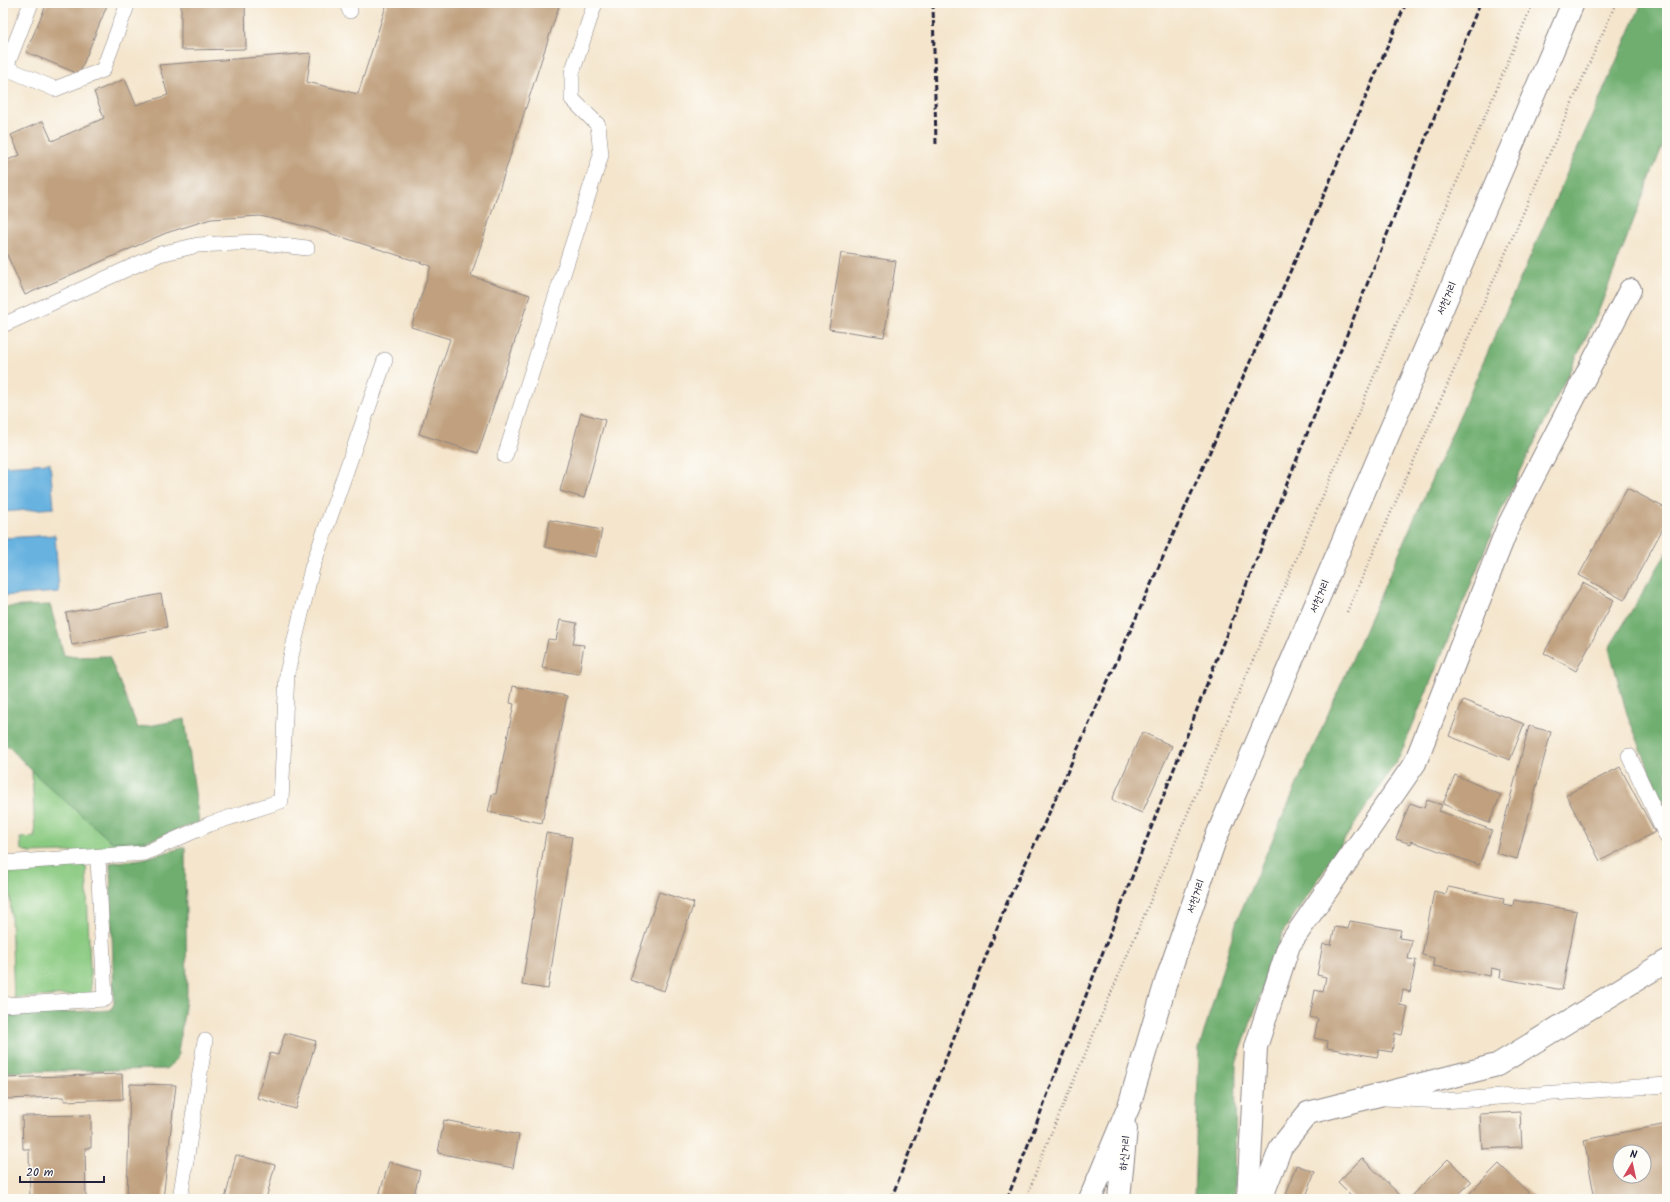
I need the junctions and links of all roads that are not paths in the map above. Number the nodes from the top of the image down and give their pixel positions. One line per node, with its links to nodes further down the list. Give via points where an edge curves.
1 (31, 3): 5 (lane)
2 (128, 3): 5 (lane, via 103,70 55,89)
3 (595, 3): 10 (lane, via 572,73 572,99 598,125 601,155)
4 (1573, 3): 20 (street, 서천거리, via 1215,840 1166,982)
5 (4, 71)
6 (307, 248): 8 (lane, via 256,242 198,245 160,254)
7 (1630, 290): 24 (street, via 1509,524 1415,763 1289,945 1256,1047)
8 (3, 325)
9 (385, 360): 13 (lane, via 312,568 287,673 281,801 210,824 145,853)
10 (505, 456)
11 (1629, 756): 12 (lane)
12 (1667, 837)
13 (98, 858): 14 (lane); 16 (lane, via 105,999)
14 (3, 863)
15 (1667, 961): 19 (street, via 1497,1065)
16 (3, 1005)
17 (205, 1041): 21 (lane)
18 (1667, 1085): 19 (lane, via 1443,1101)
19 (1366, 1097): 25 (street, via 1308,1113 1281,1147)
20 (1129, 1106): 22 (street, 서천거리); 23 (street, 하신거리)
21 (180, 1199)
22 (1090, 1199)
23 (1119, 1199)
24 (1248, 1199)
25 (1261, 1199)

